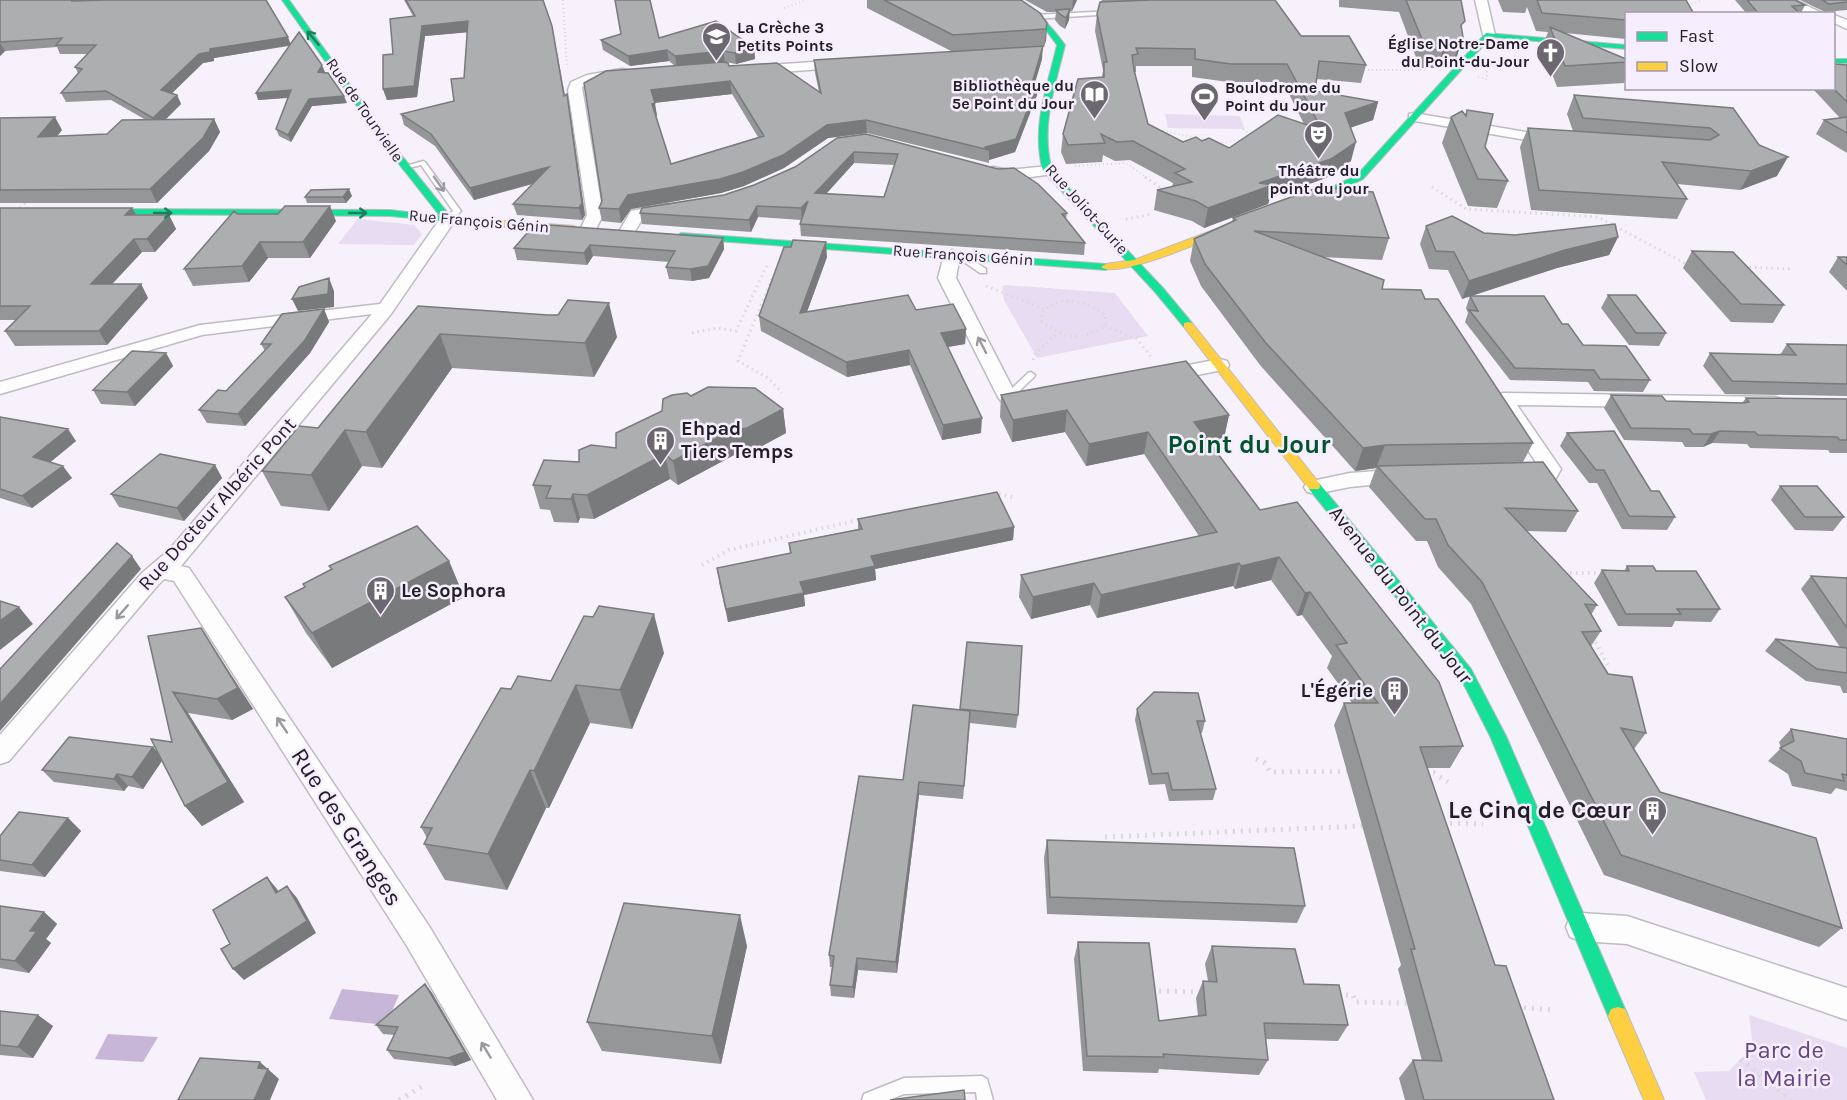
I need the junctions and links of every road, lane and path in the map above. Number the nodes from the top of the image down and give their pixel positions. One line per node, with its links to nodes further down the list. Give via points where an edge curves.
1 (285, 0): 42 (main road, Rue de Tourvielle, one-way to 1, via 405,167)
2 (563, 0): 24 (path, via 568,74)
3 (807, 0): 8 (path)
4 (1009, 0): 12 (main road, Rue Joliot-Curie)
5 (1481, 0): 13 (street)
6 (1702, 0): 9 (path)
7 (1785, 0): 10 (street)
8 (784, 8)
9 (1681, 12)
10 (1813, 12)
11 (1114, 13): 12 (lane)
12 (1035, 17): 33 (main road, Rue Joliot-Curie, via 1059,39 1053,52 1042,135 1041,154)
13 (1489, 35): 14 (main road); 25 (main road)
14 (1625, 47)
15 (1514, 56): 17 (path, bridge)
16 (1532, 56): 23 (path, via 1522,55 1486,67 1487,79)
17 (1524, 58)
18 (857, 63): 21 (street)
19 (1354, 70): 20 (path)
20 (1434, 70)
21 (741, 71)
22 (639, 73): 24 (street, via 592,78)
23 (1468, 76)
24 (576, 85): 45 (street)
25 (1414, 117): 28 (street); 39 (main road, via 1360,177)
26 (1154, 129): 29 (path)
27 (1243, 129): 29 (path, via 1247,138)
28 (1575, 143)
29 (1218, 144): 30 (path)
30 (1228, 149)
31 (1076, 166): 35 (path, via 1126,163)
32 (975, 167): 33 (street, via 1009,175)
33 (1048, 171): 49 (main road, Rue Joliot-Curie)
34 (1432, 187): 50 (path, via 1466,209 1598,217 1688,265)
35 (1170, 194)
36 (31, 198): 38 (path)
37 (681, 207): 45 (street, via 637,214)
38 (20, 208)
39 (1278, 209)
40 (82, 212): 42 (main road, Rue François Génin, one-way to 42, via 390,213)
41 (1152, 214): 43 (path)
42 (448, 219): 45 (main road, Rue François Génin); 57 (street, Rue Docteur Albéric Pont)
43 (1122, 220)
44 (1246, 221): 49 (main road, Rue François Génin)
45 (610, 226)
46 (662, 235): 47 (main road, Rue François Génin)
47 (960, 255): 49 (main road, Rue François Génin, via 1106,267); 53 (lane); 68 (street, one-way to 47, via 947,278)
48 (769, 261): 59 (path, via 736,331 717,328)
49 (1136, 263): 62 (main road, Avenue du Point du Jour)
50 (1699, 266)
51 (1733, 267): 52 (path)
52 (1790, 269)
53 (982, 271)
54 (775, 274): 66 (path, via 738,361 768,378)
55 (981, 287): 56 (path)
56 (1044, 309): 58 (path, via 1061,301 1079,301 1095,306 1105,315); 60 (path, via 1041,321)
57 (385, 310): 65 (street, via 200,330); 77 (street, Rue Docteur Albéric Pont)
58 (1105, 326): 60 (path, via 1093,335); 61 (path, via 1137,339 1150,358)
59 (692, 333)
60 (1056, 334): 63 (path, via 1035,354)
61 (1156, 357)
62 (1220, 365): 64 (street); 72 (main road, Avenue du Point du Jour)
63 (1031, 375): 68 (lane)
64 (1143, 381)
65 (0, 388)
66 (782, 393)
67 (1051, 396): 68 (street)
68 (1008, 397)
69 (1788, 403): 71 (street, via 1503,399 1551,469 1548,476)
70 (1422, 476): 72 (street, via 1376,477)
71 (1501, 476)
72 (1315, 487): 91 (main road, Avenue du Point du Jour, via 1466,673 1498,736)
73 (981, 495): 74 (path)
74 (1012, 497)
75 (868, 518): 76 (path, via 729,549)
76 (702, 565)
77 (163, 571): 82 (street, Rue Docteur Albéric Pont, one-way to 82, via 150,579); 103 (street, Rue des Granges, one-way to 77, via 418,936 182,574)
78 (1607, 574): 79 (path, via 1572,571)
79 (1556, 575)
80 (1592, 635): 81 (path, via 1608,666)
81 (1591, 675)
82 (0, 753)
83 (1256, 759): 84 (path, via 1265,763 1270,772)
84 (1358, 771)
85 (1417, 773): 86 (path, via 1434,773)
86 (1448, 782)
87 (1438, 822): 88 (path)
88 (1483, 824)
89 (1362, 826): 90 (path)
90 (1105, 837)
91 (1581, 927): 96 (street, via 1627,930); 106 (main road, Avenue du Point du Jour)
92 (1159, 991): 93 (path)
93 (1209, 993)
94 (1333, 995): 95 (path, via 1353,995 1355,1002)
95 (1407, 1003)
96 (1847, 1004)
97 (1509, 1006): 98 (path)
98 (1554, 1010)
99 (1741, 1059): 101 (path)
100 (423, 1086): 102 (path)
101 (1780, 1090): 107 (path); 108 (path)
102 (399, 1100)
103 (516, 1100)
104 (870, 1100): 105 (lane, via 904,1086 982,1084)
105 (985, 1100)
106 (1654, 1100)
107 (1784, 1100)
108 (1791, 1100)

